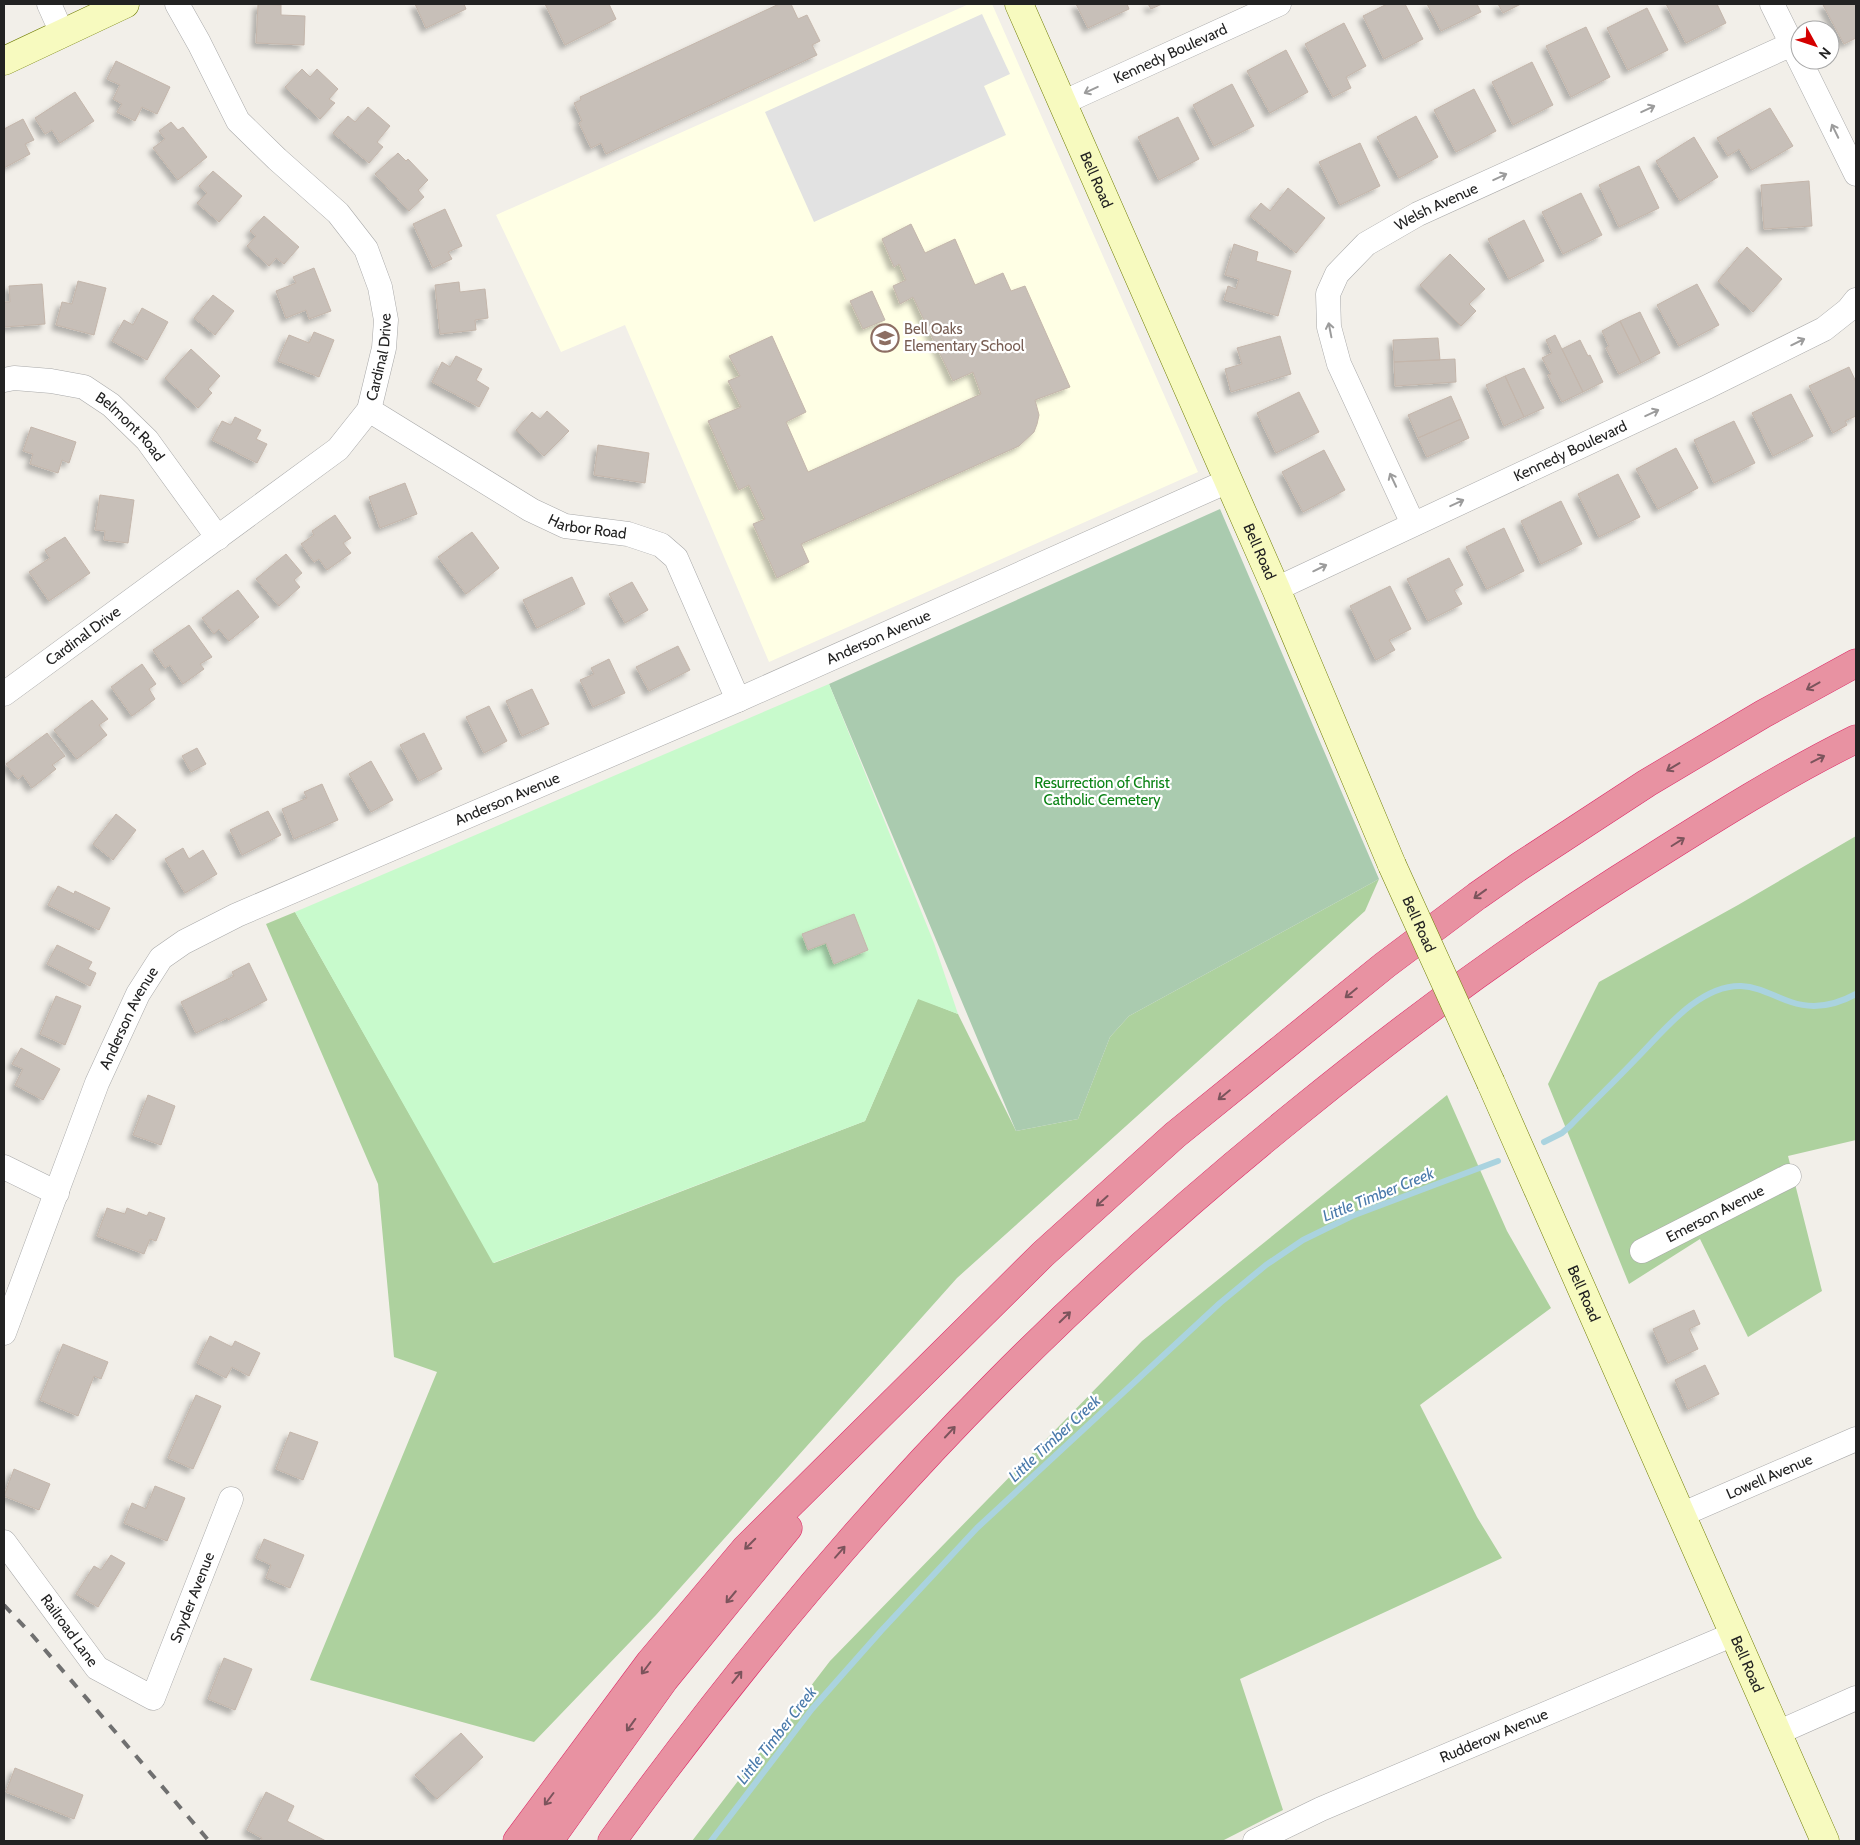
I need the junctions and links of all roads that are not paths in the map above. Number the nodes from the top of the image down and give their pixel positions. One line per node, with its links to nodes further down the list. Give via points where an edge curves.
1 (49, 4): 7 (street)
2 (126, 4): 7 (street)
3 (176, 4): 16 (street, Cardinal Drive, via 238,122 338,213 366,249 380,287 386,320 384,348)
4 (1018, 4): 12 (street, Bell Road)
5 (1278, 4): 12 (street, Kennedy Boulevard, one-way to 12)
6 (1772, 4): 8 (street)
7 (62, 33): 10 (street)
8 (1790, 40)
9 (1790, 45): 18 (street, Welsh Avenue, one-way to 9, via 1339,364 1329,327 1328,294 1337,274 1366,244 1418,214)
10 (4, 60)
11 (1805, 70): 13 (street, one-way to 11)
12 (1062, 103): 17 (street, Bell Road)
13 (1856, 174)
14 (1856, 300): 18 (street, Kennedy Boulevard, one-way to 14, via 1707,388 1824,329)
15 (4, 380): 19 (street, Belmont Road, via 51,381 84,387 111,405 147,440)
16 (369, 410): 19 (street, Cardinal Drive, via 338,450); 23 (street, Harbor Road, via 531,510 565,526 628,534 661,545 676,558)
17 (1228, 480): 20 (street, Bell Road); 23 (street, Anderson Avenue)
18 (1413, 524): 20 (street, Kennedy Boulevard, one-way to 18)
19 (218, 538): 22 (street, Cardinal Drive)
20 (1276, 589): 33 (street, Bell Road, bridge, via 1392,865)
21 (1856, 663): 30 (highway, one-way to 30, via 1647,783 1477,896 1393,960 1175,1135 1043,1254)
22 (4, 694)
23 (738, 700): 27 (street, Anderson Avenue, via 246,911 184,942 161,958 138,994 98,1083)
24 (1856, 740): 38 (highway, one-way to 24, via 853,1537 995,1385 1221,1175 1409,1025 1575,907 1740,802)
25 (4, 1167): 27 (street)
26 (1789, 1176): 28 (street, Emerson Avenue)
27 (57, 1193): 29 (street, Anderson Avenue)
28 (1642, 1251)
29 (4, 1333)
30 (897, 1399): 40 (highway, one-way to 40, via 745,1549 650,1662); 41 (highway, one-way to 41, via 664,1680)
31 (1856, 1439): 33 (street, Lowell Avenue)
32 (232, 1500): 36 (street, Snyder Avenue)
33 (1683, 1514): 35 (street, Bell Road)
34 (4, 1542): 36 (street, Railroad Lane, via 96,1668)
35 (1734, 1634): 39 (street, Bell Road); 44 (street, Rudderow Avenue, via 1321,1809)
36 (153, 1698)
37 (1856, 1698): 39 (street)
38 (714, 1706): 42 (highway); 43 (highway)
39 (1777, 1733): 45 (street, Bell Road)
40 (517, 1841)
41 (549, 1841)
42 (612, 1841)
43 (632, 1841)
44 (1255, 1841)
45 (1825, 1841)

